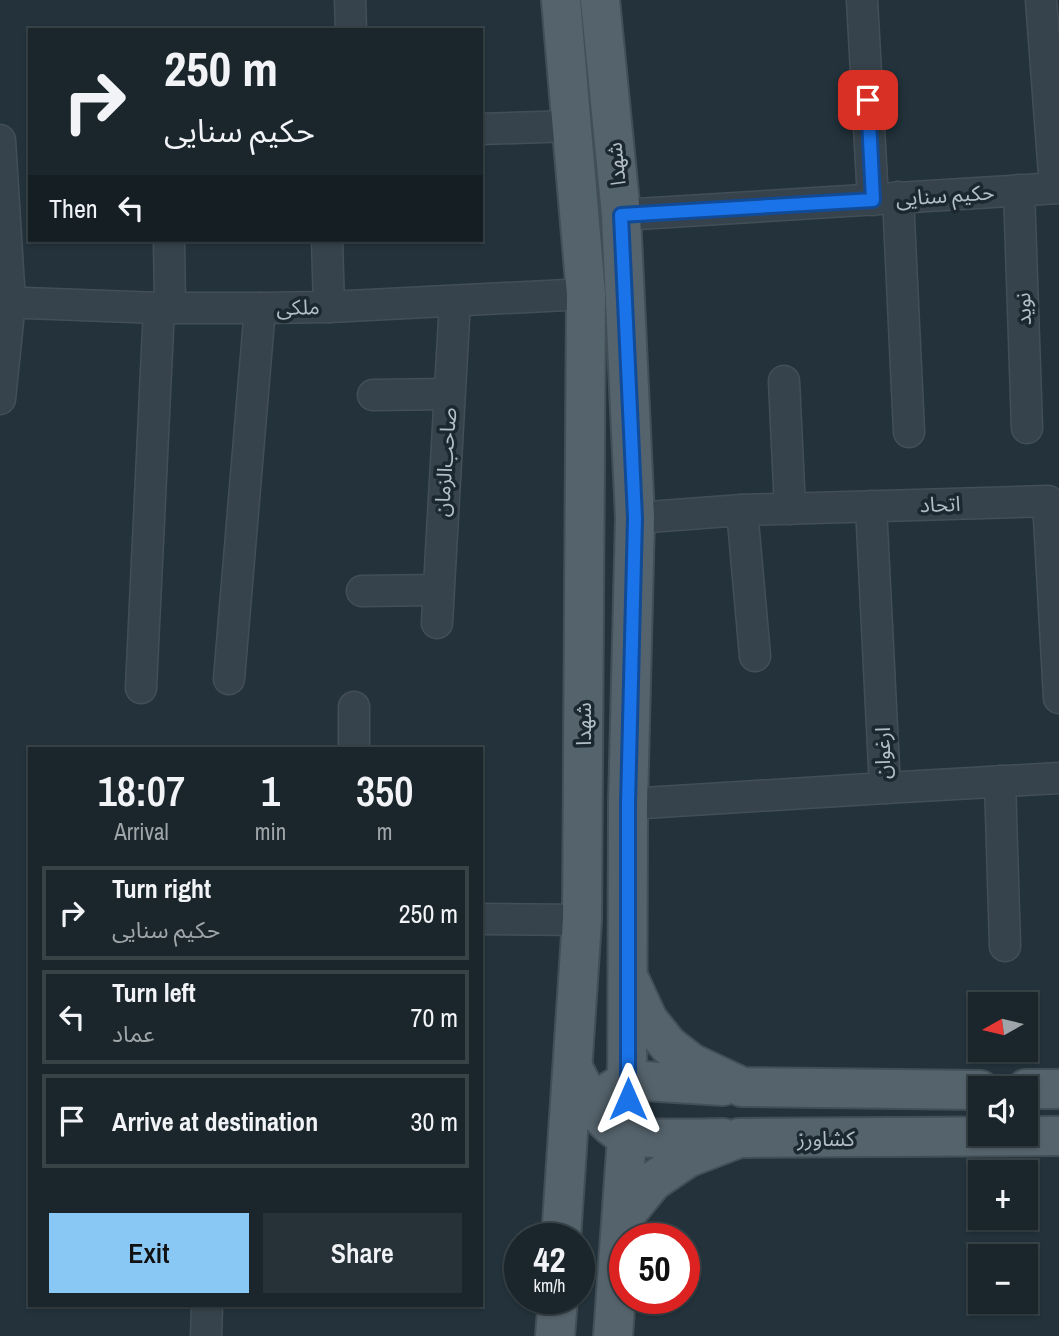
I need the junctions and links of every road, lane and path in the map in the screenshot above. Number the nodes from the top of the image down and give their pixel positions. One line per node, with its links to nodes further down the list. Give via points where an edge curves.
1 (350, 0): 6 (street)
2 (561, 0): 7 (main road, شهدا)
3 (600, 0): 13 (main road, شهدا)
4 (862, 0): 12 (street)
5 (1041, 0): 10 (street)
6 (351, 28)
7 (573, 126): 8 (street); 16 (main road, شهدا)
8 (483, 129)
9 (0, 140): 18 (street)
10 (1057, 188): 11 (street, حکیم سنایی)
11 (1018, 190): 12 (street, حکیم سنایی); 26 (street, نوید)
12 (886, 198): 13 (street, حکیم سنایی); 27 (street)
13 (621, 215): 31 (main road, شهدا)
14 (169, 242): 20 (street)
15 (327, 242): 19 (street)
16 (586, 293): 17 (street, ملکی); 46 (main road, شهدا)
17 (455, 301): 19 (street, ملکی); 23 (street, صاحب‌الزمان)
18 (5, 302): 20 (street, ملکی); 25 (street)
19 (329, 307): 21 (street, ملکی)
20 (164, 308): 21 (street, ملکی); 37 (street)
21 (260, 308): 36 (street)
22 (784, 381): 29 (street)
23 (449, 394): 24 (street); 32 (street, صاحب‌الزمان)
24 (373, 395)
25 (0, 399)
26 (1027, 428)
27 (909, 432)
28 (871, 506): 29 (street, اتحاد); 38 (street, اتحاد, via 1048,501); 43 (street, ارغوان)
29 (790, 509): 30 (street, اتحاد)
30 (742, 510): 31 (street, اتحاد); 35 (street)
31 (635, 518): 44 (main road, شهدا)
32 (437, 590): 33 (street); 34 (street, صاحب‌الزمان)
33 (362, 591)
34 (437, 623)
35 (755, 656)
36 (229, 679)
37 (141, 688)
38 (1059, 698)
39 (354, 707): 40 (street)
40 (354, 747)
41 (1059, 778): 42 (street)
42 (1000, 781): 43 (street); 47 (street)
43 (885, 788): 44 (street, ارغوان)
44 (628, 804): 48 (main road, شهدا)
45 (483, 919): 46 (street)
46 (582, 920): 49 (main road, شهدا)
47 (1005, 946)
48 (628, 977): 50 (main road, شهدا); 51 (main road, via 648,1020 668,1045 691,1063)
49 (573, 1068): 55 (main road); 58 (main road, شهدا)
50 (628, 1080): 51 (main road); 55 (main road); 57 (main road, شهدا)
51 (742, 1087): 54 (main road)
52 (1038, 1089): 53 (main road)
53 (1059, 1089)
54 (968, 1090)
55 (593, 1106): 57 (main road); 58 (main road)
56 (1059, 1136): 59 (main road, کشاورز)
57 (627, 1137): 59 (main road); 60 (main road, شهدا)
58 (568, 1138): 61 (main road, شهدا)
59 (739, 1138): 60 (main road, کشاورز, via 687,1158 653,1181)
60 (622, 1219): 66 (main road, شهدا)
61 (562, 1223)
62 (206, 1307): 64 (street)
63 (557, 1314): 65 (main road)
64 (206, 1336)
65 (555, 1336)
66 (613, 1336)

